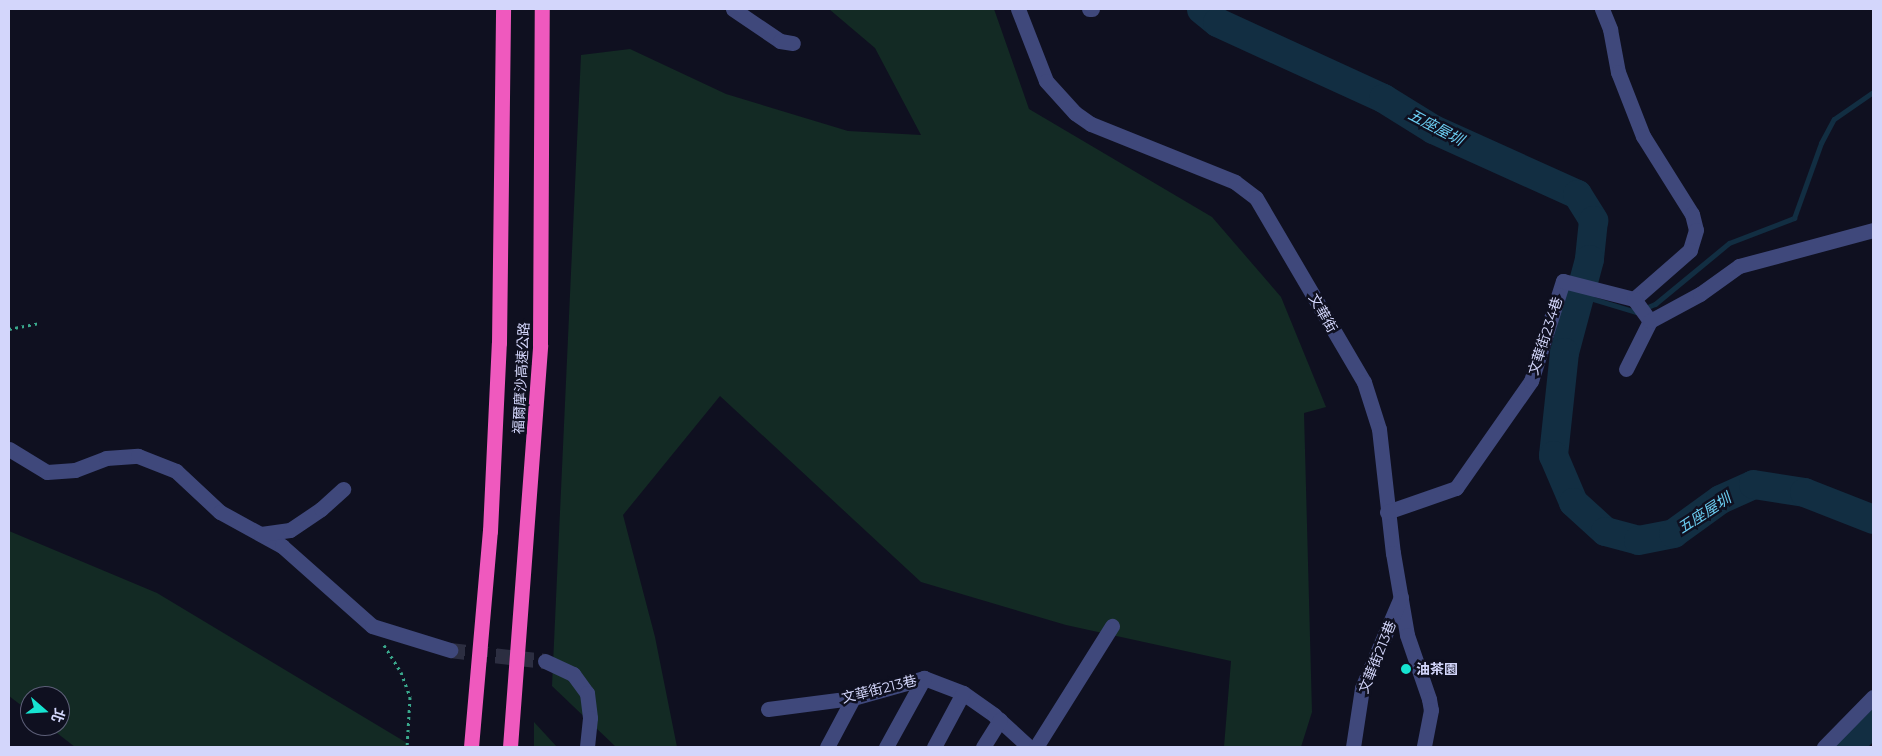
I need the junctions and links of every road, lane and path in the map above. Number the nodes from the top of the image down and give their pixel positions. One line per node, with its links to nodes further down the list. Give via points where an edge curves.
1 (503, 9): 29 (highway, 福爾摩沙高速公路, via 499,344 490,531)
2 (542, 9): 30 (highway, 福爾摩沙高速公路, via 540,345)
3 (732, 9): 6 (street, via 780,41)
4 (1018, 9): 15 (street, 文華街, via 1046,81 1075,113 1091,124 1235,182 1256,198 1364,382 1379,429)
5 (1602, 9): 8 (street, via 1610,29 1618,72 1643,136 1692,214 1696,230 1690,250)
6 (793, 43)
7 (1873, 230): 9 (street, via 1739,266 1700,294)
8 (1634, 299): 9 (street); 15 (street, 文華街234巷, via 1563,281 1531,381 1456,488)
9 (1648, 318): 12 (street)
10 (40, 323): 11 (path)
11 (9, 330)
12 (1626, 369)
13 (9, 449): 16 (street, via 46,472 75,470 106,458 138,456 176,471 220,512)
14 (344, 489): 16 (street, via 290,530)
15 (1387, 512): 17 (street, 文華街)
16 (261, 534): 18 (street, via 282,546)
17 (1401, 597): 38 (street, 文華街213巷, via 1362,688); 39 (street, 文華街, via 1407,635 1431,710)
18 (372, 626): 20 (street); 28 (path, via 401,672 410,697)
19 (1112, 626): 37 (street)
20 (450, 650)
21 (545, 661): 31 (street, via 573,674 587,693 590,718)
22 (924, 678): 23 (street, 文華街213巷); 25 (street, 文華街213巷); 33 (street)
23 (964, 693): 27 (street, 文華街213巷); 34 (street)
24 (1873, 697): 40 (street)
25 (853, 698): 26 (street, 文華街213巷); 32 (street)
26 (768, 709)
27 (1000, 720): 35 (street); 36 (street, 文華街213巷)
28 (407, 747)
29 (471, 747)
30 (510, 747)
31 (587, 747)
32 (827, 747)
33 (886, 747)
34 (934, 747)
35 (983, 747)
36 (1029, 747)
37 (1036, 747)
38 (1353, 747)
39 (1424, 747)
40 (1824, 747)

